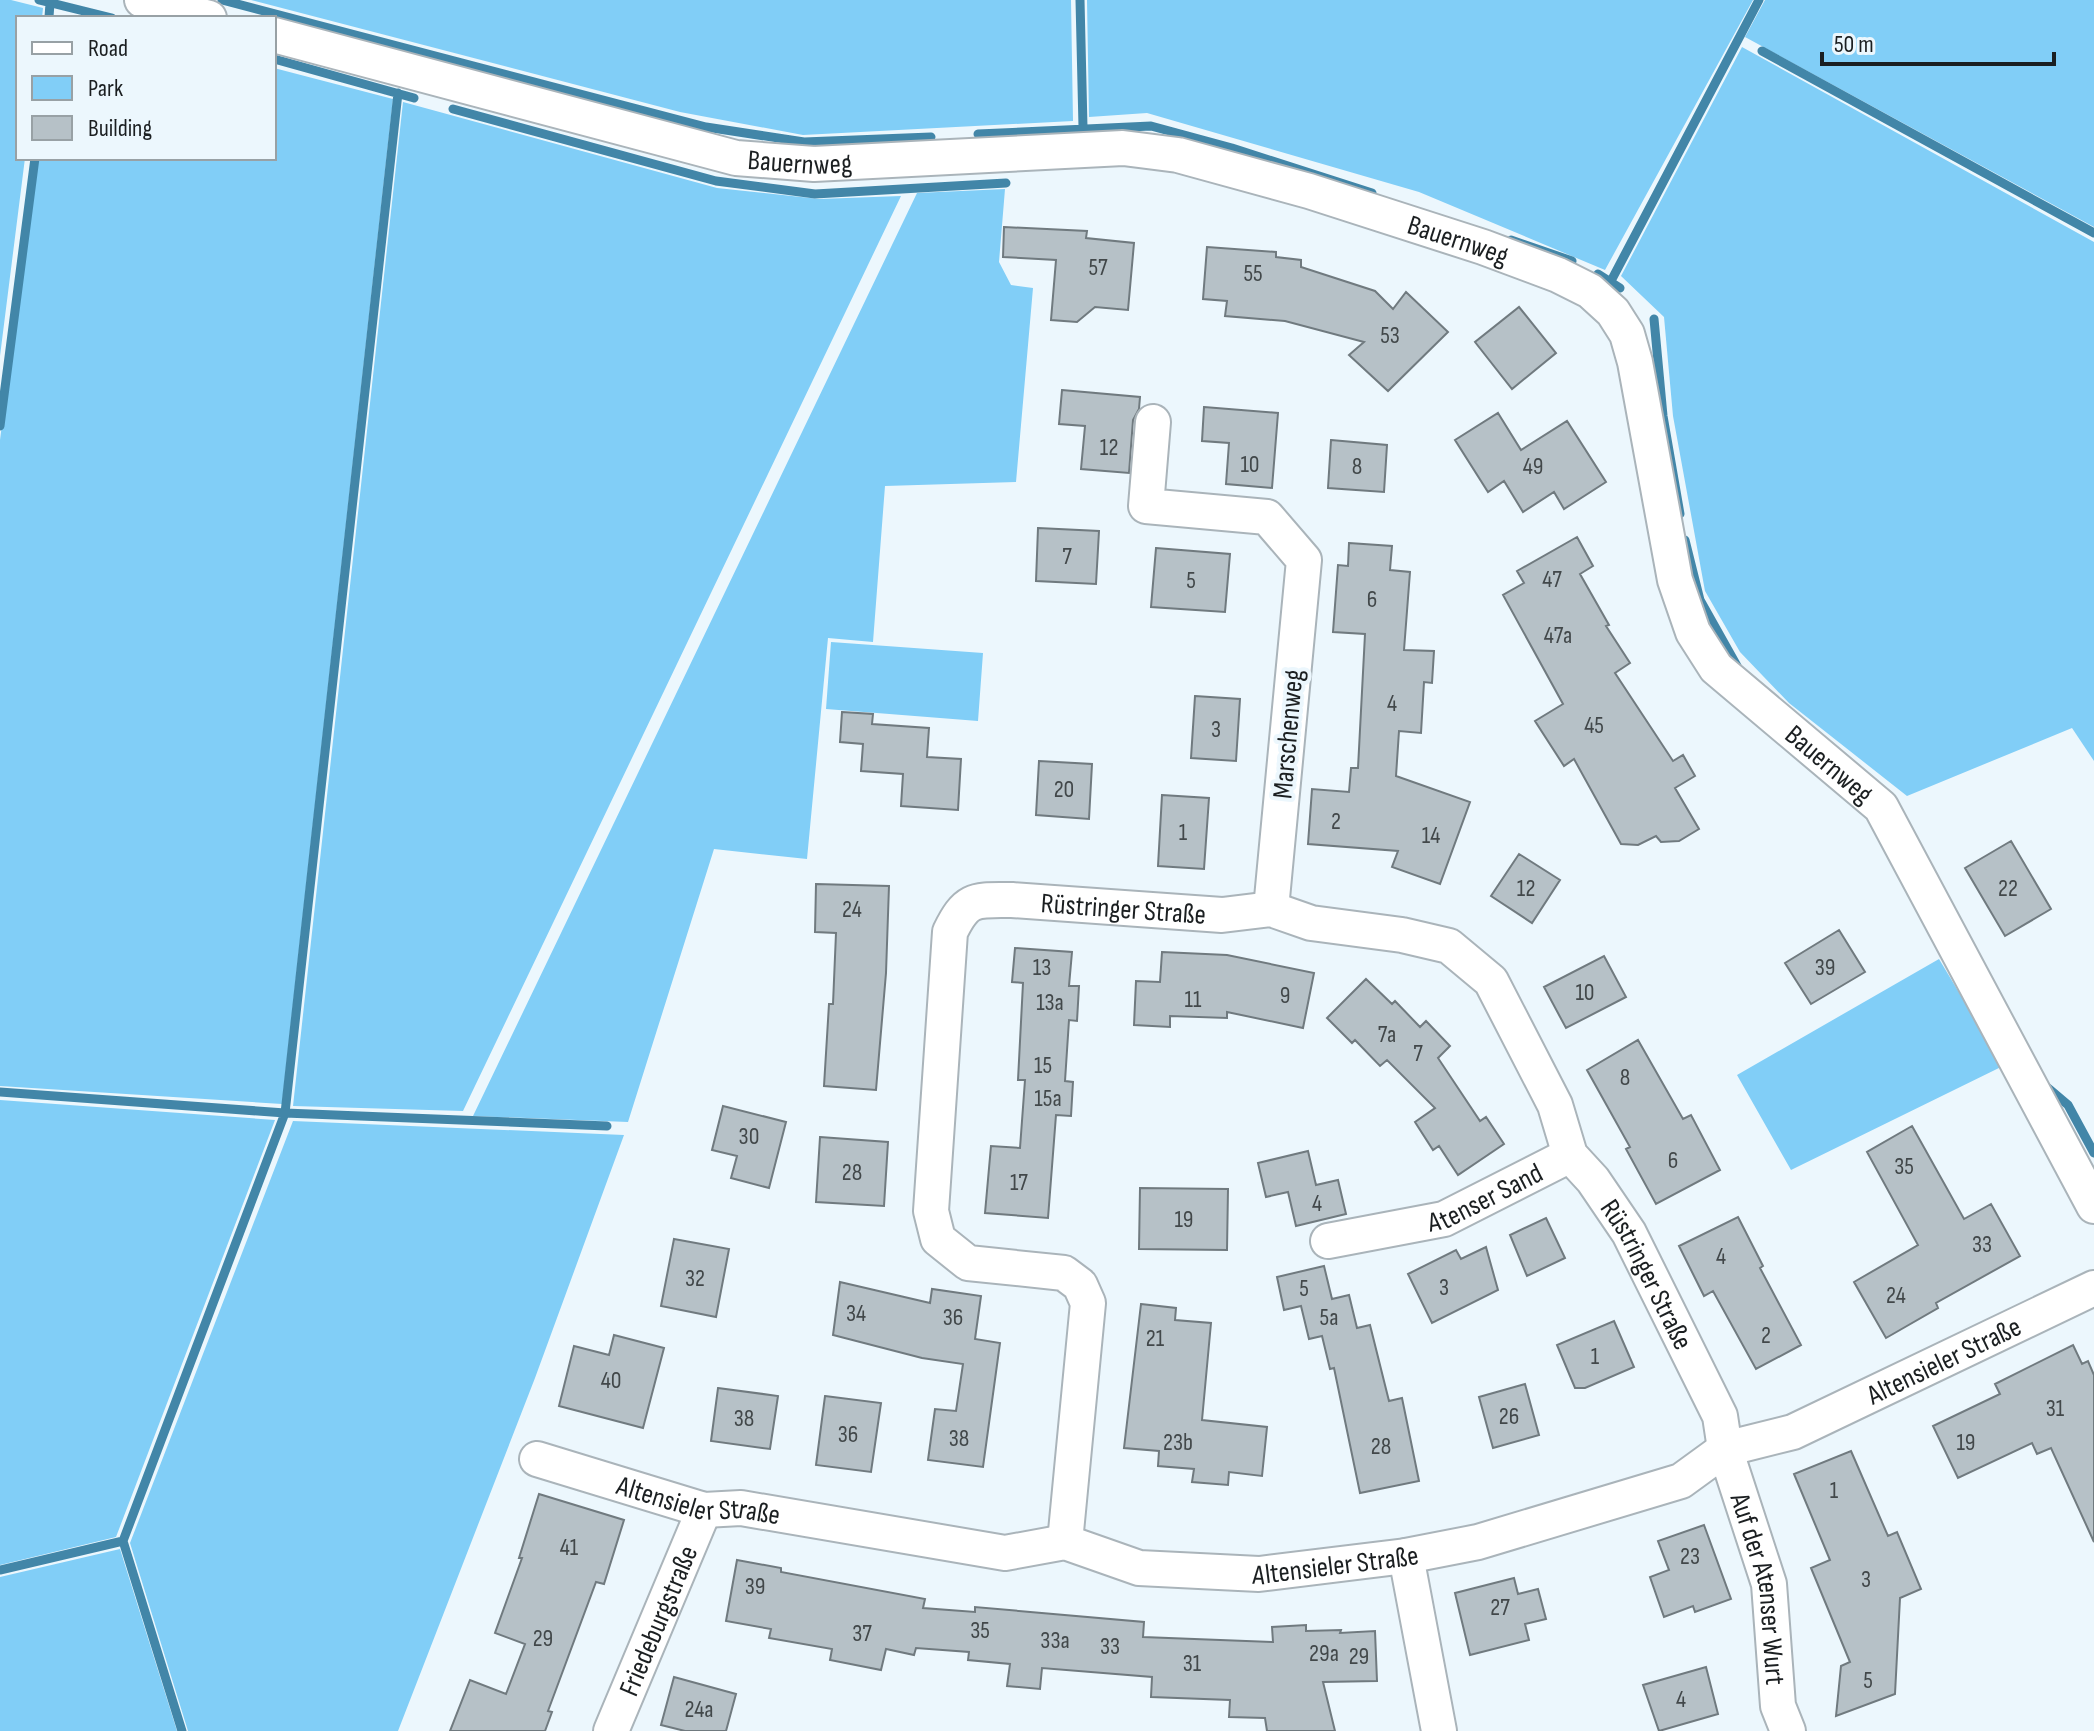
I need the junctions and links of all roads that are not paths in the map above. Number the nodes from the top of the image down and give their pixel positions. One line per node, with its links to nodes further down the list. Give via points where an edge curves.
1 (142, 0): 2 (street)
2 (202, 16)
3 (276, 36): 7 (street, Bauernweg, via 736,158 814,164 1123,148 1178,155 1483,247 1590,291 1627,334 1675,580 1693,632 1716,668 1881,807)
4 (1153, 422): 5 (street, Marschenweg, via 1146,506 1267,517 1304,560)
5 (1271, 909): 6 (street, Rüstringer Straße, via 1311,923 1449,946 1491,981 1555,1105); 13 (street, Rüstringer Straße, via 1222,915 981,900 961,910 950,932 931,1211 938,1239 968,1263 1064,1273 1080,1285 1088,1303)
6 (1570, 1155): 8 (street, Atenser Sand, via 1444,1219); 10 (street, Rüstringer Straße, via 1629,1233 1720,1416)
7 (2094, 1206)
8 (1328, 1241)
9 (2094, 1288): 10 (street, Altensieler Straße, via 1793,1432)
10 (1725, 1449): 14 (street, Altensieler Straße, via 1681,1481 1478,1542); 17 (street, Auf der Atenser Wurt, via 1769,1584 1778,1706)
11 (537, 1459): 12 (street, Altensieler Straße)
12 (704, 1510): 13 (street, Altensieler Straße, via 741,1508 1005,1553); 15 (street, Friedeburgstraße)
13 (1065, 1542): 14 (street, Altensieler Straße, via 1139,1568 1259,1574)
14 (1406, 1556): 16 (street)
15 (611, 1731)
16 (1439, 1731)
17 (1788, 1731)

